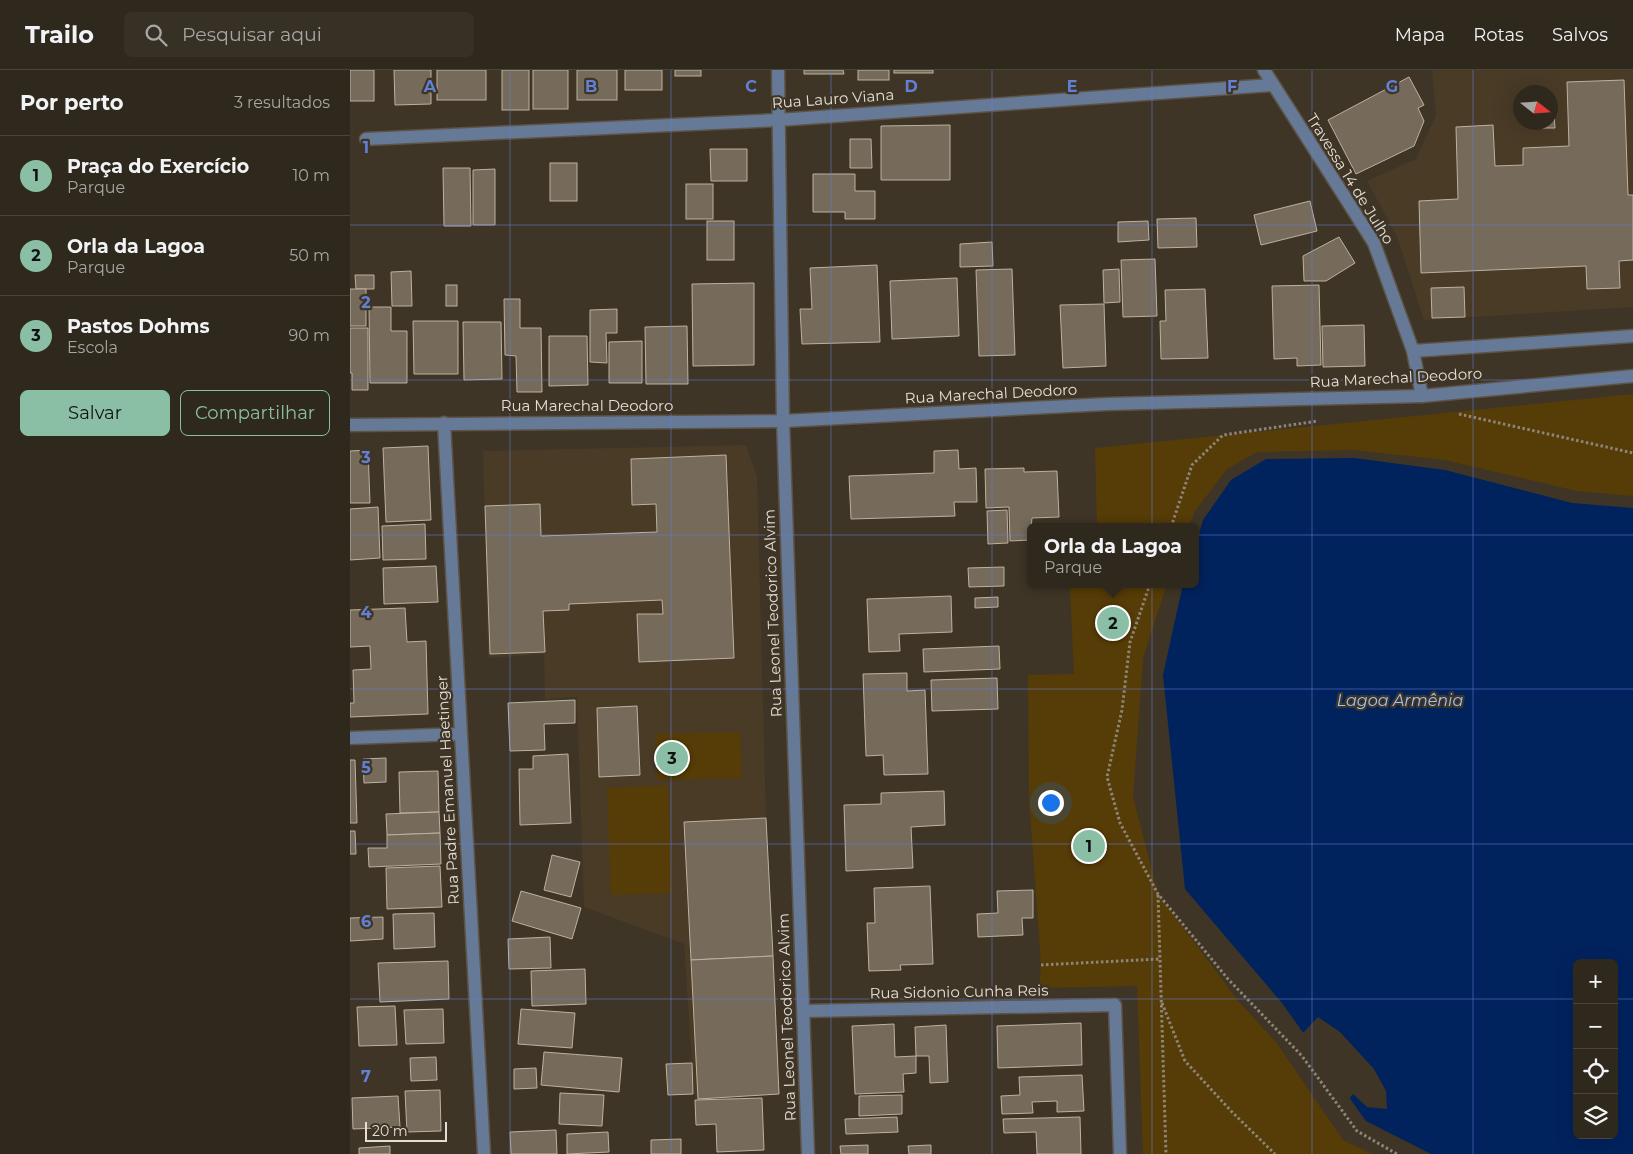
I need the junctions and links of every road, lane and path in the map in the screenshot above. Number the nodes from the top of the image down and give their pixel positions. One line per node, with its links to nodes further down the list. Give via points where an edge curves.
1 (778, 70): 4 (street, Rua Leonel Teodorico Alvim)
2 (1264, 70): 3 (street, Travessa 14 de Julho)
3 (1272, 85): 4 (street, Rua Lauro Viana); 7 (street, Travessa 14 de Julho, via 1374,243)
4 (778, 120): 5 (street, Rua Lauro Viana); 11 (street, Rua Leonel Teodorico Alvim)
5 (366, 139)
6 (1633, 336): 7 (street, Rua Marechal Deodoro)
7 (1413, 351): 9 (street, Travessa 14 de Julho)
8 (1633, 376): 9 (street, Rua Marechal Deodoro)
9 (1422, 396): 11 (street, Rua Marechal Deodoro, via 1107,404)
10 (1456, 413): 15 (path)
11 (783, 421): 13 (street, Rua Marechal Deodoro); 24 (street, Rua Leonel Teodorico Alvim)
12 (1323, 421): 16 (path, via 1223,435 1192,465)
13 (444, 423): 14 (street, Rua Marechal Deodoro); 18 (street, Rua Padre Emanuel Haetinger)
14 (350, 425)
15 (1633, 453)
16 (1171, 523)
17 (1149, 588): 20 (path, via 1130,642 1122,710 1107,777 1120,823)
18 (461, 734): 19 (street); 25 (street, Rua Padre Emanuel Haetinger)
19 (350, 738)
20 (1158, 894): 21 (path); 30 (path, via 1228,979 1302,1056 1357,1131)
21 (1160, 959): 22 (path); 23 (path)
22 (1041, 965)
23 (1161, 1000): 28 (path); 29 (path, via 1186,1061)
24 (804, 1011): 26 (street, Rua Leonel Teodorico Alvim); 27 (street, Rua Sidonio Cunha Reis, via 1115,1005)
25 (484, 1154)
26 (808, 1154)
27 (1120, 1154)
28 (1166, 1154)
29 (1275, 1154)
30 (1397, 1154)

